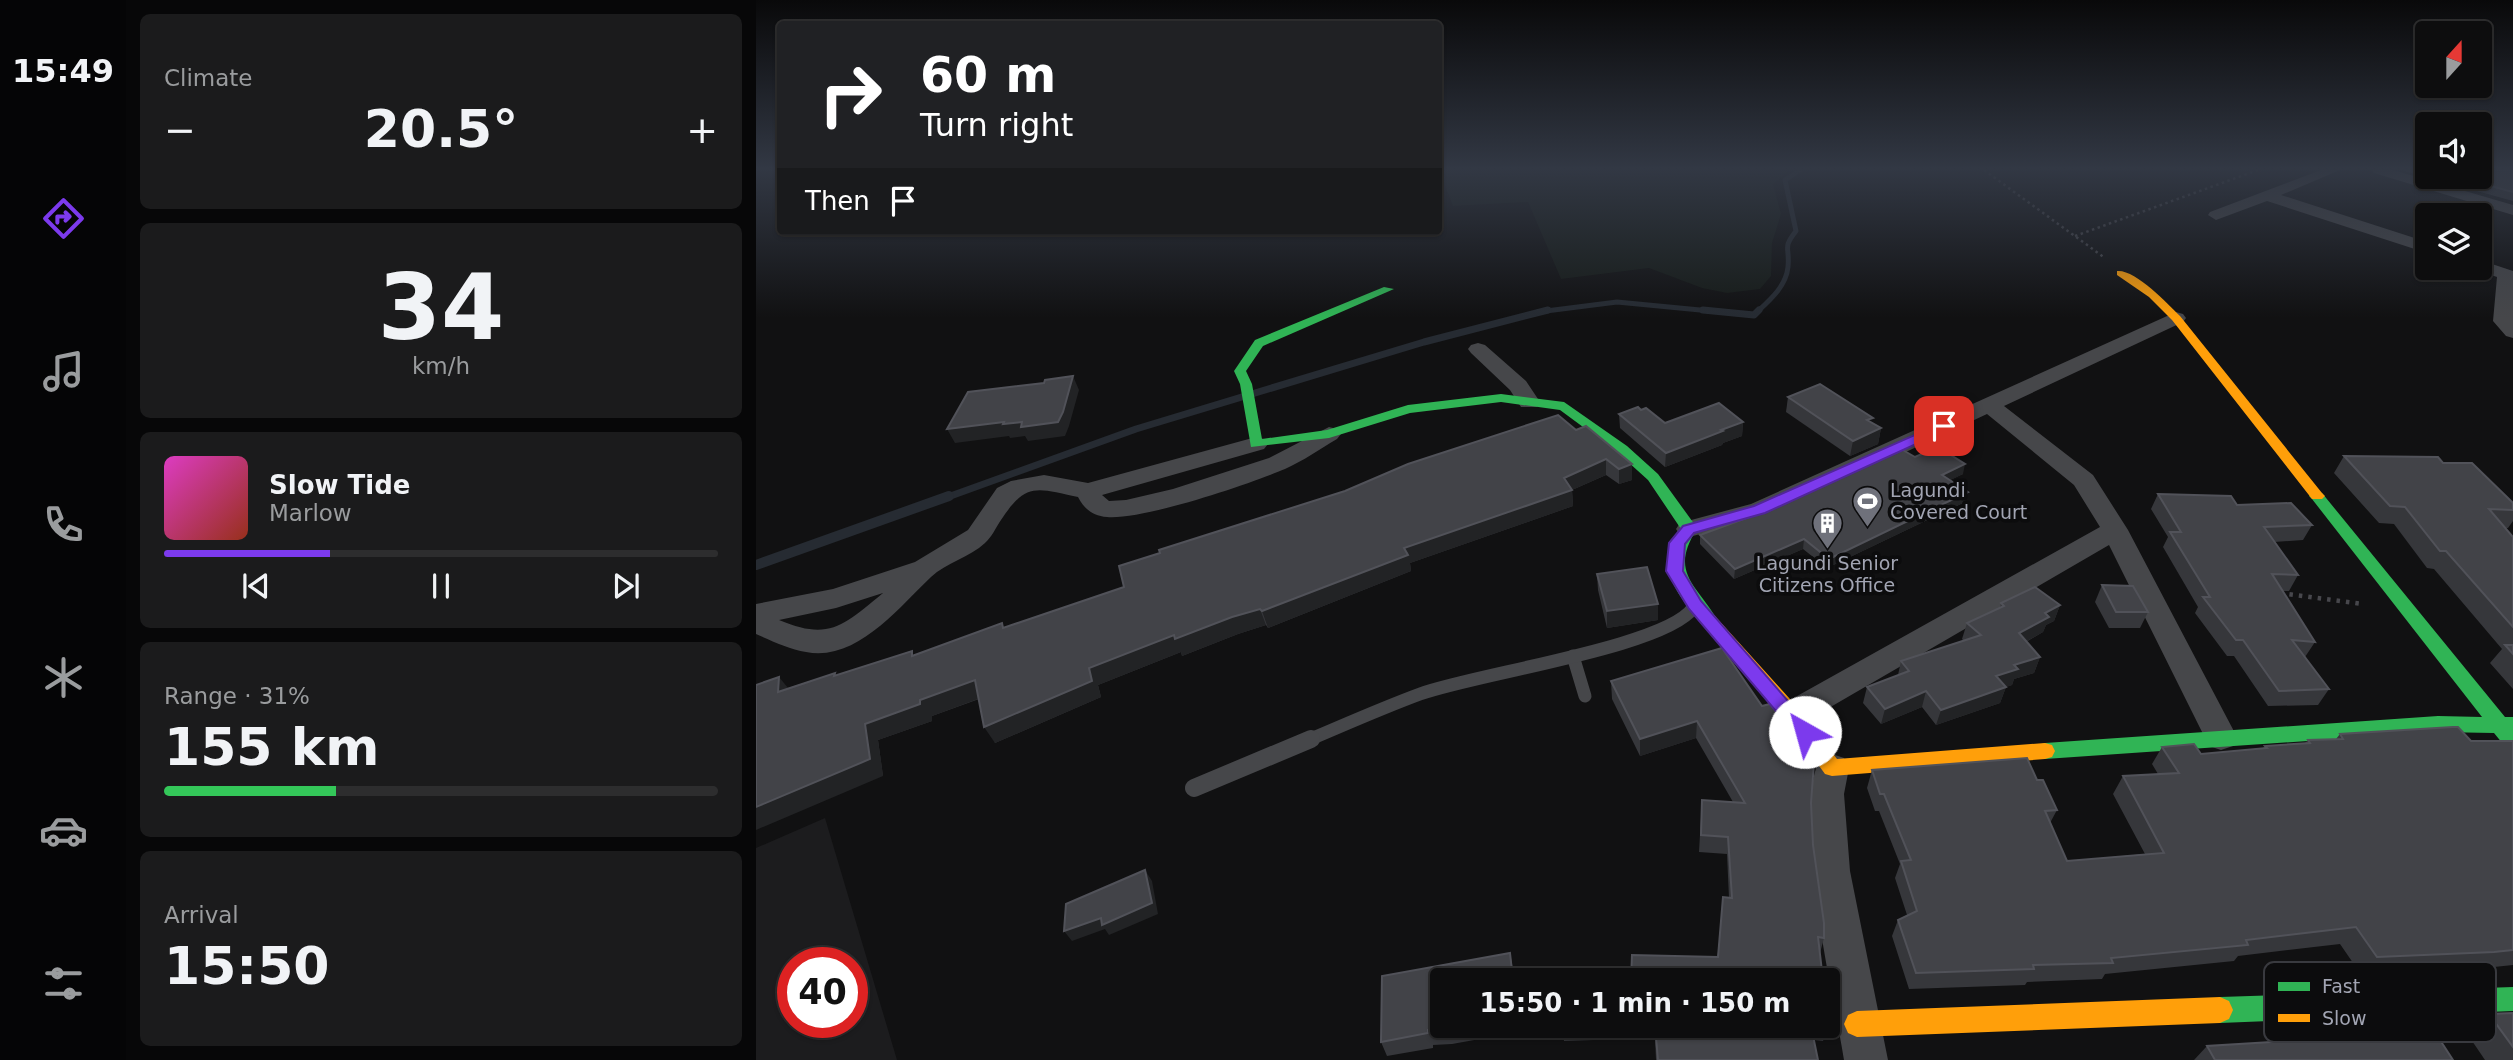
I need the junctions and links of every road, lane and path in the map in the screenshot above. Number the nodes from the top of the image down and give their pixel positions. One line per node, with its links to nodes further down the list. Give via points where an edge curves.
1 (2052, 219): 4 (path)
2 (2121, 219): 4 (path)
3 (2339, 219): 5 (street)
4 (2075, 236): 7 (path)
5 (2415, 244)
6 (2492, 269): 8 (street)
7 (2121, 273): 10 (street)
8 (2510, 275): 11 (street, via 2504,321)
9 (1388, 289): 16 (street, via 1259,343 1240,371)
10 (2176, 318): 14 (street); 23 (street)
11 (2513, 332)
12 (1478, 349): 13 (street)
13 (1529, 402): 15 (street, via 1501,398 1408,409); 18 (street, via 1564,405 1622,449 1653,477)
14 (1991, 405): 18 (street, via 1760,510); 19 (street, via 2084,480)
15 (1329, 434): 16 (street); 17 (street, via 1278,464 1126,508 1094,504)
16 (1256, 444): 17 (street)
17 (1088, 491): 20 (street, via 1044,482 1020,486 1006,493 977,536)
18 (1689, 529): 22 (street, via 1677,543 1675,571)
19 (2115, 530): 28 (street); 30 (street)
20 (925, 569): 24 (street, via 836,598); 25 (street, via 877,613 823,643 808,642)
21 (2273, 592): 23 (path)
22 (1695, 605): 26 (lane, via 1686,618 1662,630); 28 (street)
23 (2411, 611): 29 (street)
24 (756, 614)
25 (756, 622)
26 (1573, 656): 27 (lane); 33 (lane, via 1422,693)
27 (1585, 696)
28 (1792, 714): 32 (street)
29 (2506, 724): 30 (street); 31 (street)
30 (2221, 737): 32 (street)
31 (2513, 742)
32 (1832, 768): 35 (street, via 1827,794 1830,871)
33 (1194, 788)
34 (2264, 1015): 35 (street)
35 (1861, 1042)

